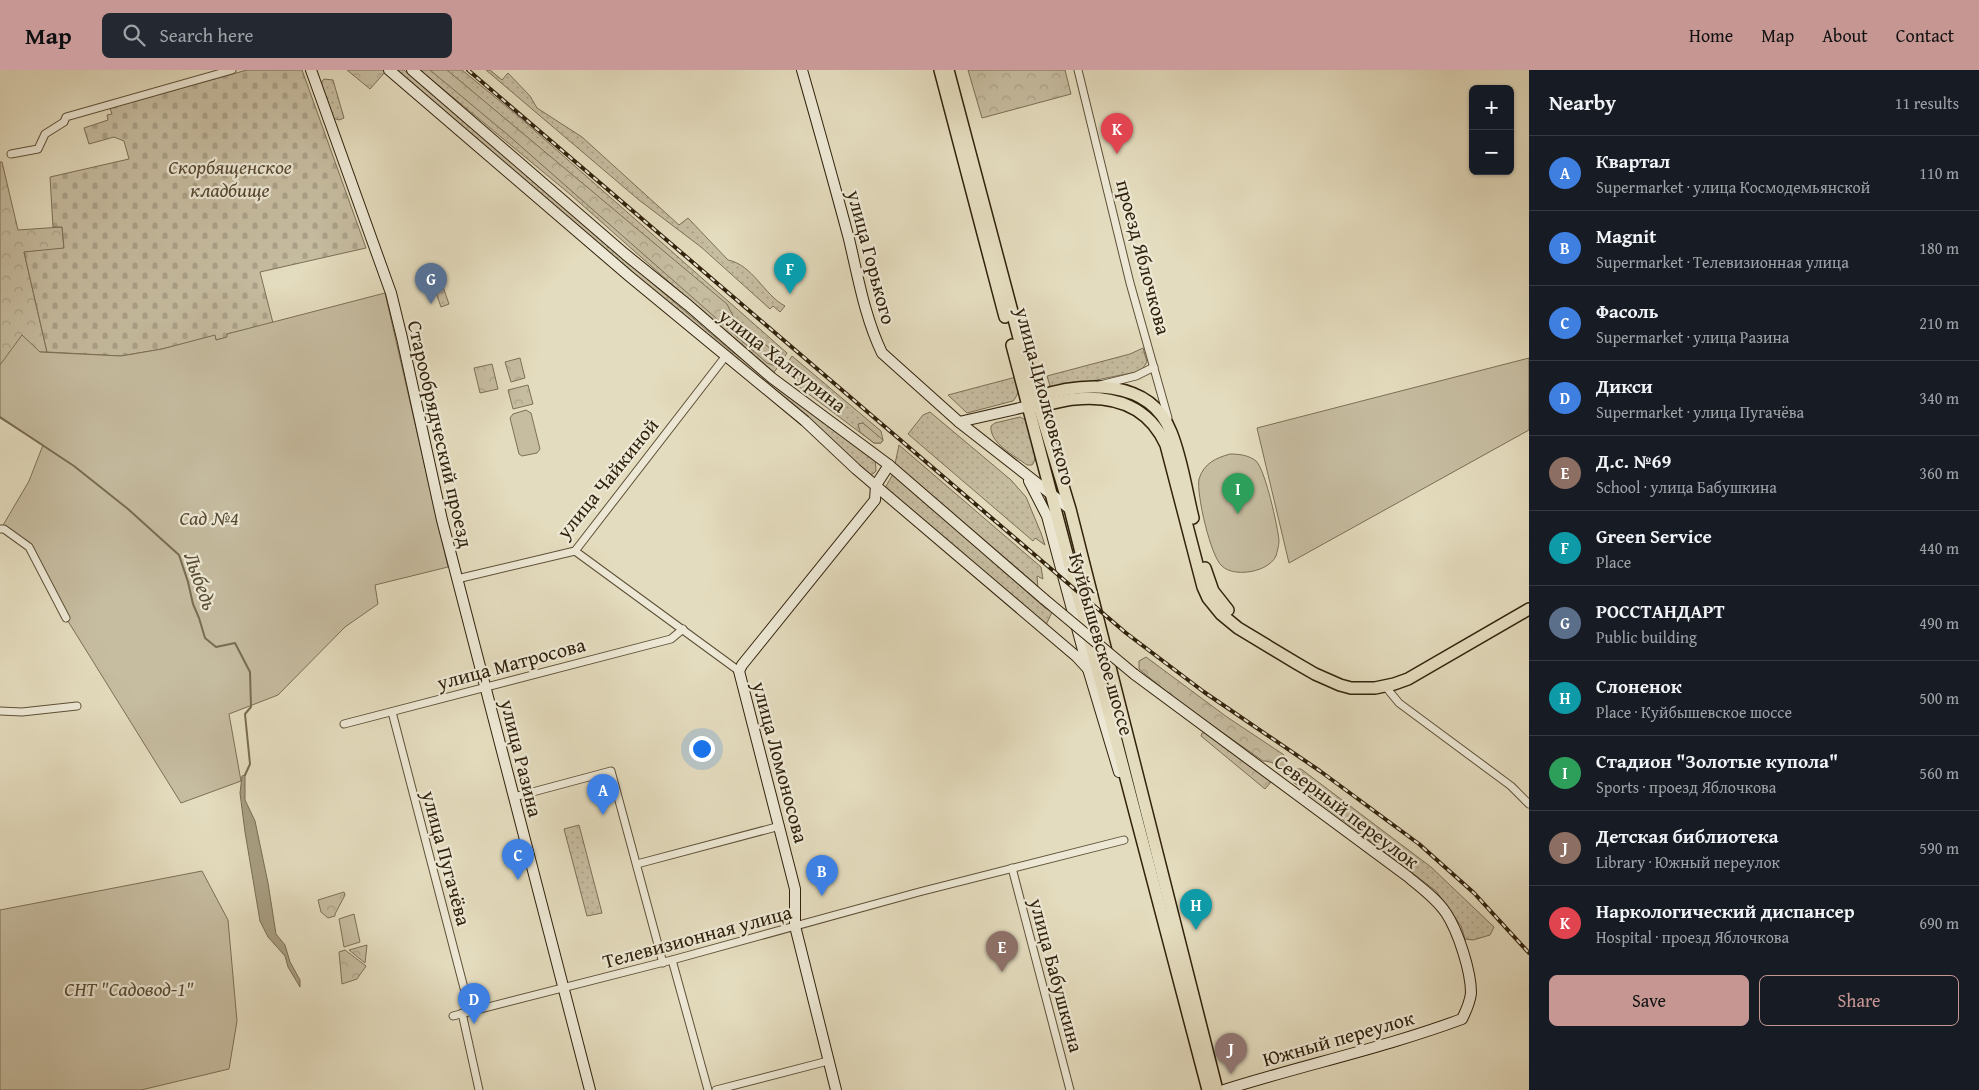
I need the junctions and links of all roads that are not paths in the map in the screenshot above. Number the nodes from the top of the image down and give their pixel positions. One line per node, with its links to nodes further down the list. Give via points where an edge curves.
1 (232, 70): 9 (street, via 66,117 64,122 45,134 38,149)
2 (310, 70): 23 (main road, Старообрядческий проезд, via 391,293)
3 (389, 70): 10 (main road, улица Халтурина)
4 (412, 70): 16 (main road, улица Халтурина, via 772,378)
5 (802, 70): 14 (main road, улица Горького, via 875,339 890,362)
6 (940, 70): 13 (main road, улица Циолковского)
7 (948, 70): 13 (main road, улица Циолковского)
8 (1078, 70): 11 (street, проезд Яблочкова)
9 (11, 154)
10 (725, 357): 18 (main road, улица Халтурина); 22 (street, улица Чайкиной)
11 (1154, 367): 12 (street, проезд Яблочкова, via 1136,376); 15 (street, проезд Яблочкова)
12 (1093, 386): 13 (main road, проезд Яблочкова, via 1058,391); 15 (main road, проезд Яблочкова, via 1136,395 1160,413)
13 (1035, 403): 14 (main road); 19 (main road, улица Циолковского); 20 (main road, улица Циолковского); 30 (main road, проезд Яблочкова, via 1091,398 1119,402 1142,413 1161,433 1166,445 1202,586 1214,606 1238,628 1327,680 1351,688)
14 (959, 422): 17 (main road, улица Горького)
15 (1171, 431): 30 (main road, проезд Яблочкова, via 1207,576 1220,603 1231,614 1325,671 1358,683)
16 (890, 465): 18 (main road); 29 (main road, улица Халтурина, bridge)
17 (1026, 476): 19 (main road, улица Горького); 27 (main road, Куйбышевское шоссе, via 1048,516)
18 (876, 485): 27 (main road, улица Халтурина); 28 (main road, via 875,500)
19 (1053, 496): 20 (main road, улица Горького); 36 (main road, улица Циолковского)
20 (1070, 509): 36 (main road, улица Циолковского)
21 (0, 528): 25 (street, via 29,547)
22 (574, 551): 23 (street, улица Чайкиной); 26 (street, улица Ломоносова)
23 (457, 579): 31 (main road, улица Разина)
24 (1529, 609): 30 (main road, проезд Яблочкова, via 1408,678)
25 (66, 618)
26 (682, 629): 28 (street, улица Ломоносова); 31 (street, улица Матросова, via 671,639)
27 (1088, 669): 40 (main road, Куйбышевское шоссе)
28 (739, 671): 39 (main road, улица Ломоносова)
29 (1134, 674): 51 (main road, Северный переулок, via 1432,897 1445,912 1461,947 1471,994)
30 (1385, 686): 38 (street, via 1399,703 1511,786)
31 (486, 687): 34 (street, улица Матросова); 37 (main road, улица Разина)
32 (78, 706): 33 (street)
33 (0, 711)
34 (392, 712): 35 (street, улица Матросова); 48 (street, улица Пугачёва)
35 (344, 724)
36 (1119, 731): 40 (main road, Куйбышевское шоссе); 60 (main road, Куйбышевское шоссе)
37 (514, 798): 42 (street, via 612,771); 47 (main road, улица Разина)
38 (1529, 804)
39 (780, 826): 42 (street); 44 (main road, улица Ломоносова, via 795,889)
40 (1138, 826): 59 (main road, Куйбышевское шоссе)
41 (1124, 840): 43 (street, Телевизионная улица)
42 (637, 864): 46 (street)
43 (1012, 868): 44 (street, Телевизионная улица); 58 (street, улица Бабушкина)
44 (794, 926): 45 (street, Телевизионная улица); 52 (main road, улица Ломоносова)
45 (672, 960): 46 (street, Телевизионная улица); 55 (street)
46 (663, 962): 47 (street, Телевизионная улица)
47 (563, 988): 48 (street, Телевизионная улица); 54 (main road, улица Разина)
48 (470, 1011): 49 (street, Телевизионная улица)
49 (462, 1013): 50 (street, Телевизионная улица); 53 (street)
50 (453, 1016)
51 (1462, 1018): 61 (main road, Южный переулок, via 1435,1029)
52 (828, 1061): 56 (street); 57 (main road, улица Ломоносова)
53 (479, 1090)
54 (590, 1090)
55 (708, 1090)
56 (716, 1090)
57 (836, 1090)
58 (1070, 1090)
59 (1208, 1090)
60 (1217, 1090)
61 (1224, 1090)

